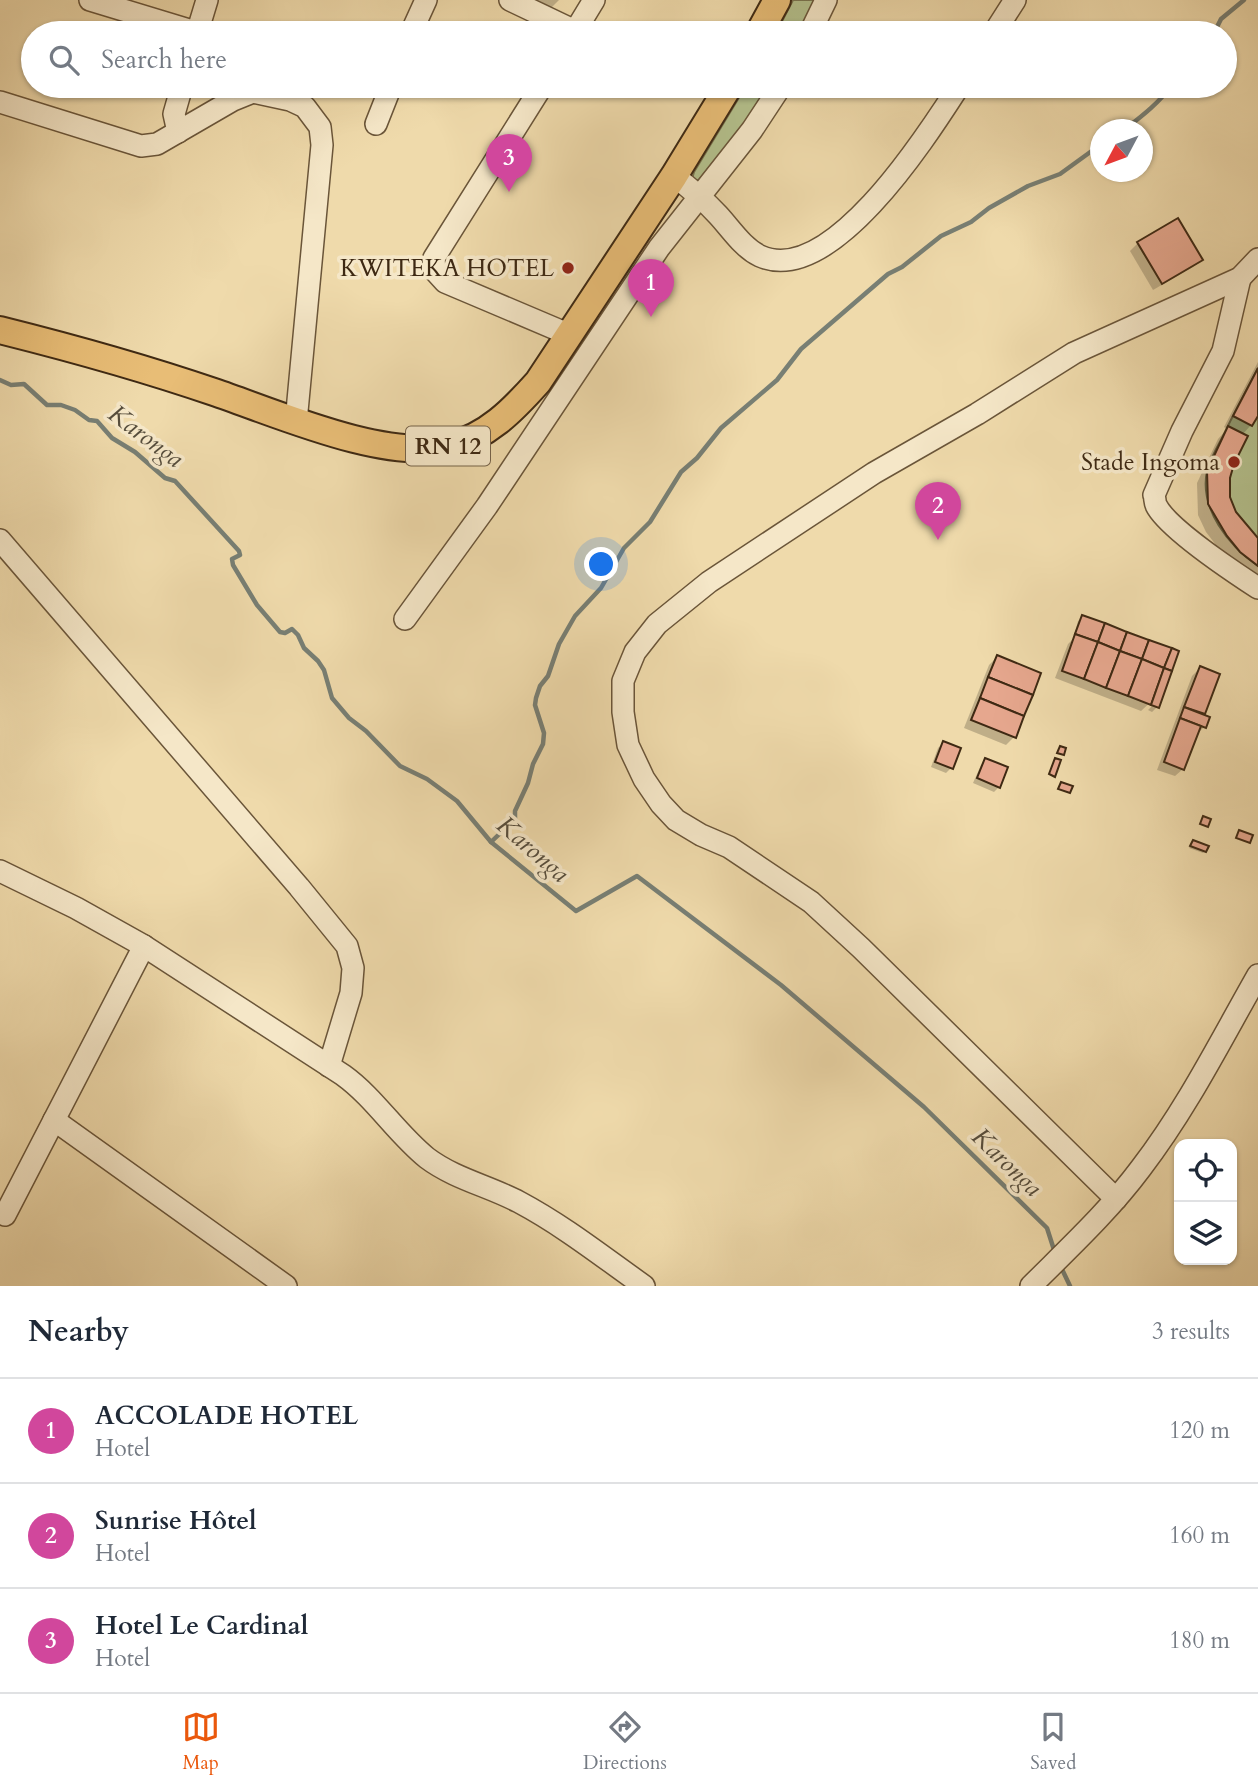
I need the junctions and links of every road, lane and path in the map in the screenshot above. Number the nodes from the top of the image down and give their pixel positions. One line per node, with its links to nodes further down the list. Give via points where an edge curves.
1 (90, 0): 9 (street)
2 (207, 0): 10 (street)
3 (426, 0): 11 (street)
4 (510, 0): 12 (street)
5 (594, 0): 13 (street)
6 (777, 0): 14 (main road)
7 (826, 0): 15 (street)
8 (1015, 0): 16 (street)
9 (159, 21)
10 (201, 21)
11 (416, 21)
12 (553, 21)
13 (582, 21)
14 (766, 21)
15 (816, 21)
16 (1002, 21)
17 (179, 98): 27 (street, via 174,114)
18 (236, 98): 27 (street)
19 (280, 98): 34 (street, via 298,103 316,120 322,136)
20 (386, 98): 26 (street)
21 (534, 98): 33 (street, via 434,258 435,271 445,282)
22 (722, 98): 28 (main road, RN 12)
23 (773, 98): 29 (street)
24 (951, 98): 29 (street, via 894,179 870,205 840,234 803,255 773,260 759,255)
25 (0, 102): 27 (street, via 141,146 157,144)
26 (376, 124)
27 (178, 132)
28 (674, 176): 29 (street); 33 (main road, RN 12)
29 (699, 196): 37 (street)
30 (1258, 259): 31 (street)
31 (1240, 278): 36 (street, via 1223,351 1154,495 1156,505 1172,523); 43 (street, via 1074,353 874,473 709,582 657,624 635,652 623,681 628,745 644,779 669,812 811,902)
32 (0, 330): 34 (main road, RN 12, via 213,392)
33 (570, 335): 34 (main road, RN 12, via 514,409 480,436 449,446 392,446)
34 (296, 422)
35 (0, 540): 41 (street, via 347,946 354,968 351,993)
36 (1258, 589)
37 (405, 619)
38 (0, 871): 39 (street)
39 (144, 946): 41 (street); 42 (street)
40 (1258, 975): 43 (street, via 1170,1128)
41 (329, 1066): 46 (street, via 357,1085 428,1159 461,1179 517,1201)
42 (54, 1120): 44 (street); 45 (street)
43 (1116, 1199): 47 (street)
44 (5, 1215)
45 (286, 1286)
46 (644, 1286)
47 (1031, 1286)

